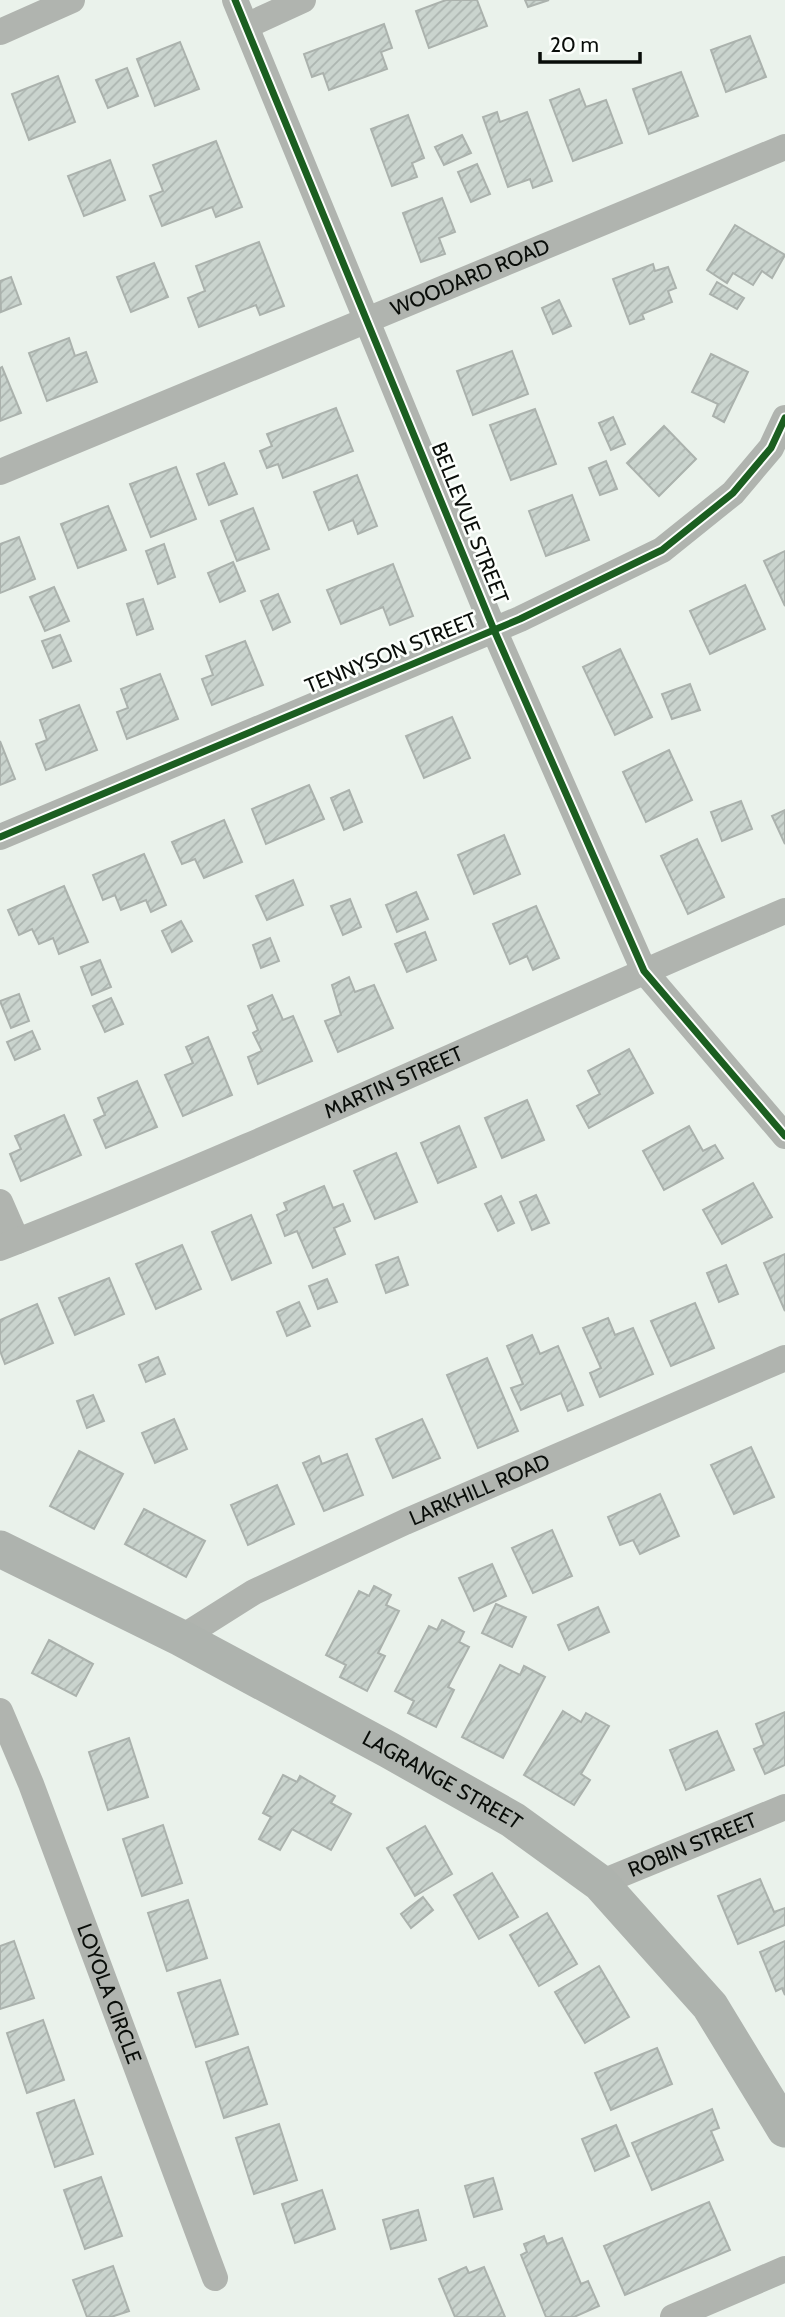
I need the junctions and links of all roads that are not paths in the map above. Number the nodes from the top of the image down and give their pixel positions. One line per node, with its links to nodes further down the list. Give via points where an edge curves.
1 (72, 0): 5 (street)
2 (235, 0): 4 (street, BELLEVUE STREET)
3 (303, 0): 4 (street)
4 (246, 26): 7 (street, BELLEVUE STREET)
5 (0, 32)
6 (785, 147): 7 (street, WOODARD ROAD)
7 (367, 320): 9 (street, WOODARD ROAD); 10 (street, BELLEVUE STREET)
8 (785, 418): 10 (street, TENNYSON STREET, via 771,448 733,493 662,550)
9 (0, 472)
10 (495, 629): 11 (street, TENNYSON STREET); 13 (street, BELLEVUE STREET)
11 (0, 837)
12 (785, 911): 13 (street, MARTIN STREET)
13 (644, 971): 14 (street, BELLEVUE STREET); 16 (street, MARTIN STREET, via 390,1086)
14 (785, 1136)
15 (0, 1202): 16 (street)
16 (9, 1244)
17 (785, 1358): 19 (street, LARKHILL ROAD, via 254,1592)
18 (0, 1549): 19 (main road, LAGRANGE STREET)
19 (181, 1638): 22 (main road, LAGRANGE STREET, via 513,1820)
20 (0, 1711): 25 (street, LOYOLA CIRCLE)
21 (785, 1807): 22 (street, ROBIN STREET)
22 (600, 1883): 23 (main road, LAGRANGE STREET, via 710,2006)
23 (785, 2129)
24 (785, 2269): 26 (street)
25 (215, 2278)
26 (673, 2317)

